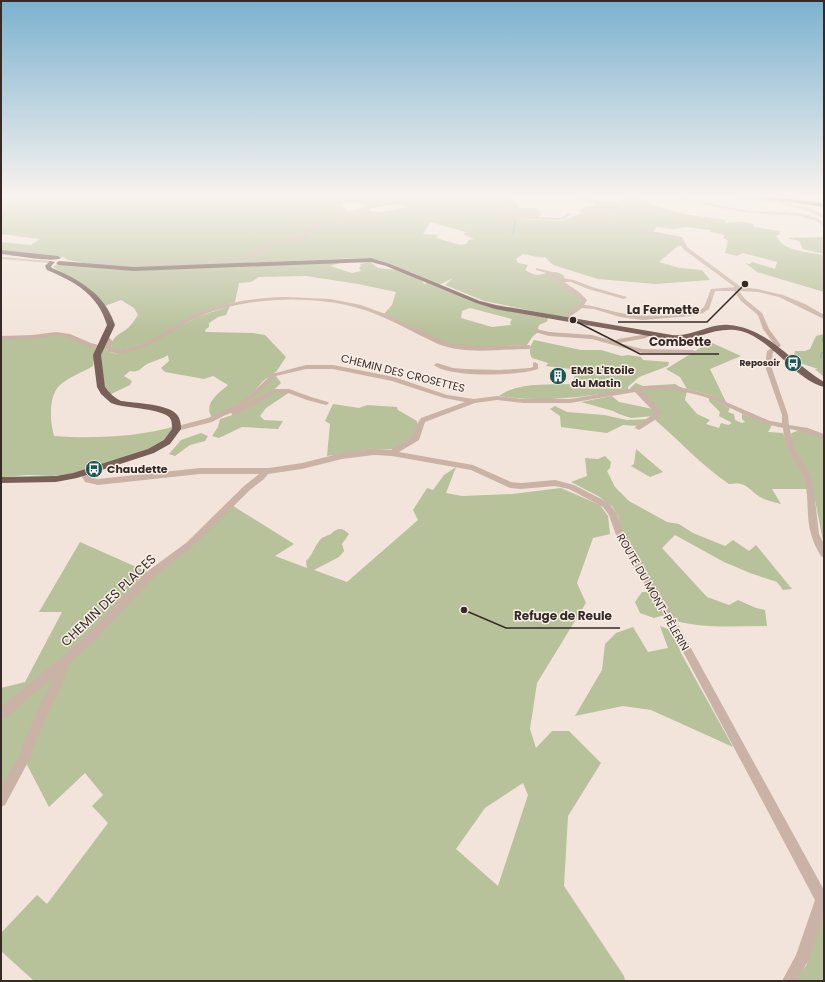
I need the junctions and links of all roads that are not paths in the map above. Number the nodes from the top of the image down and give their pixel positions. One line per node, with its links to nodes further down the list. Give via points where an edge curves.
1 (290, 241): 6 (street, via 264,247 256,255 244,259 183,263 120,261)
2 (681, 241): 9 (street, via 685,248)
3 (1, 252): 5 (main road, via 40,257)
4 (1, 258): 5 (street)
5 (55, 262): 6 (main road); 18 (main road, via 68,277 96,297 105,308 111,325)
6 (89, 266): 15 (main road, via 153,268 370,260 486,305)
7 (538, 269): 8 (street, via 555,274)
8 (560, 282): 10 (street, via 572,281); 11 (street)
9 (737, 289): 13 (street, via 713,290 707,308 692,314 643,318 620,315); 14 (street, via 774,294); 23 (street, via 746,303 763,319 767,332 777,342)
10 (624, 298)
11 (584, 300): 12 (street); 13 (street)
12 (581, 306): 13 (street); 15 (street)
13 (595, 307)
14 (824, 317)
15 (564, 319): 17 (main road)
16 (537, 331): 20 (street, via 584,335)
17 (650, 334): 20 (street, via 618,340); 23 (main road, via 686,337 718,327 735,328 753,333)
18 (106, 337): 21 (main road); 22 (street, via 110,342 110,351 125,352 218,308 248,301 290,298 329,301 367,309 451,346)
19 (1, 338): 21 (street, via 68,335 89,346)
20 (615, 343): 24 (street, via 642,351)
21 (100, 347): 34 (main road, via 97,360 104,392 120,403 168,412 176,420)
22 (528, 347)
23 (775, 348): 27 (main road); 32 (street, via 770,351 768,366 785,415)
24 (693, 352)
25 (535, 364): 26 (street, via 534,370 518,371 464,371)
26 (437, 365)
27 (824, 385)
28 (637, 390): 29 (street, CHEMIN DES CROSETTES, via 570,400 531,401 497,398); 32 (street, CHEMIN DES CROSETTES, via 664,387 698,392 755,418); 33 (street, via 658,413)
29 (474, 401): 31 (street, CHEMIN DES CROSETTES, via 446,397 394,380 333,366 306,367 274,375 239,406); 36 (street, via 423,420 419,424 416,438)
30 (326, 402): 31 (street, via 289,391 275,391 240,412)
31 (210, 420): 34 (street, CHEMIN DES CROSETTES)
32 (785, 427): 35 (street, CHEMIN DES CROSETTES); 40 (street, via 791,449 809,483 814,530)
33 (639, 428)
34 (177, 429): 38 (main road, via 171,439 157,448)
35 (824, 437)
36 (392, 453): 37 (street, ROUTE DU MONT-PÈLERIN, via 349,455); 44 (street, ROUTE DU MONT-PÈLERIN, via 473,468 510,485 559,483 606,505 613,514 620,536 667,613)
37 (266, 471): 38 (street, ROUTE DU MONT-PÈLERIN, via 200,471 98,482 88,480); 41 (street, CHEMIN DES PLACES, via 189,544 152,573 90,638)
38 (84, 473): 39 (main road, via 61,478)
39 (1, 480)
40 (824, 554)
41 (64, 660): 42 (street); 43 (street, CHEMIN DES PLACES, via 23,760)
42 (1, 714)
43 (1, 801)
44 (823, 899): 45 (street, via 802,959)
45 (789, 981)

